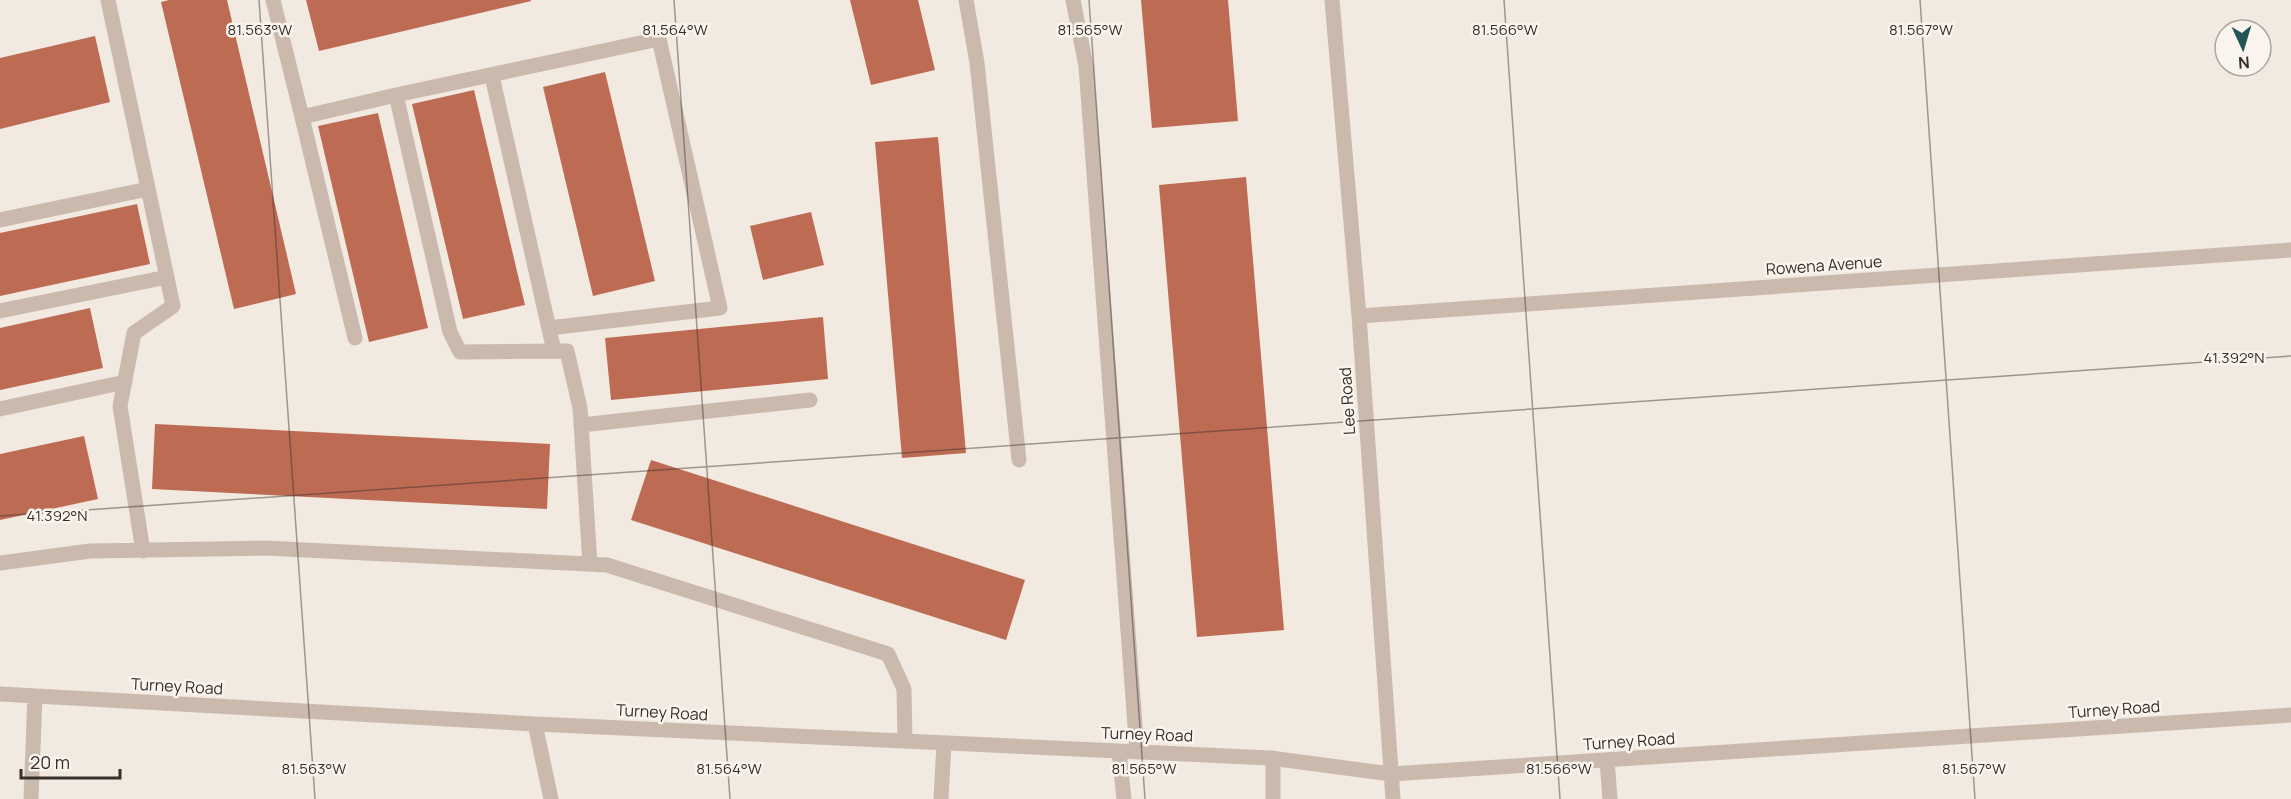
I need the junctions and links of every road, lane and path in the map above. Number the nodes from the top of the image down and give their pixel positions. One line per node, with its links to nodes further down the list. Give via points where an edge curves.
1 (108, 0): 9 (street)
2 (273, 0): 8 (street)
3 (966, 0): 22 (street, via 977,63)
4 (1073, 0): 33 (street, via 1086,66)
5 (1332, 0): 14 (street, Lee Road)
6 (492, 76): 7 (street); 15 (street); 15 (street, via 658,39 720,308)
7 (396, 95): 8 (street); 17 (street, via 450,332 460,352)
8 (302, 117): 16 (street)
9 (148, 189): 10 (street); 12 (street)
10 (0, 220)
11 (2291, 250): 14 (street, Rowena Avenue)
12 (167, 277): 13 (street); 18 (street, via 173,306 134,333)
13 (0, 311)
14 (1359, 316): 36 (street, Lee Road)
15 (549, 328): 17 (street)
16 (355, 338)
17 (554, 351): 21 (street, via 567,351)
18 (124, 382): 20 (street); 23 (street, via 120,405)
19 (810, 400): 21 (street)
20 (0, 409)
21 (581, 424): 25 (street)
22 (1019, 459)
23 (143, 550): 24 (street); 25 (street, via 265,548)
24 (0, 563)
25 (590, 564): 30 (street, via 607,565 888,654 904,689)
26 (0, 694): 27 (street, Turney Road)
27 (35, 696): 29 (street, Turney Road); 37 (street)
28 (2291, 715): 35 (street, Turney Road)
29 (535, 724): 30 (street, Turney Road); 38 (street)
30 (905, 741): 31 (street, Turney Road)
31 (944, 743): 32 (street, Turney Road); 39 (street)
32 (1119, 751): 33 (street, Turney Road); 40 (street)
33 (1137, 752): 34 (street, Turney Road)
34 (1273, 758): 36 (street, Turney Road); 41 (street)
35 (1607, 760): 36 (street, Turney Road); 43 (street)
36 (1391, 774): 42 (street, Lee Road)
37 (31, 799)
38 (551, 799)
39 (941, 799)
40 (1124, 799)
41 (1273, 799)
42 (1393, 799)
43 (1610, 799)

